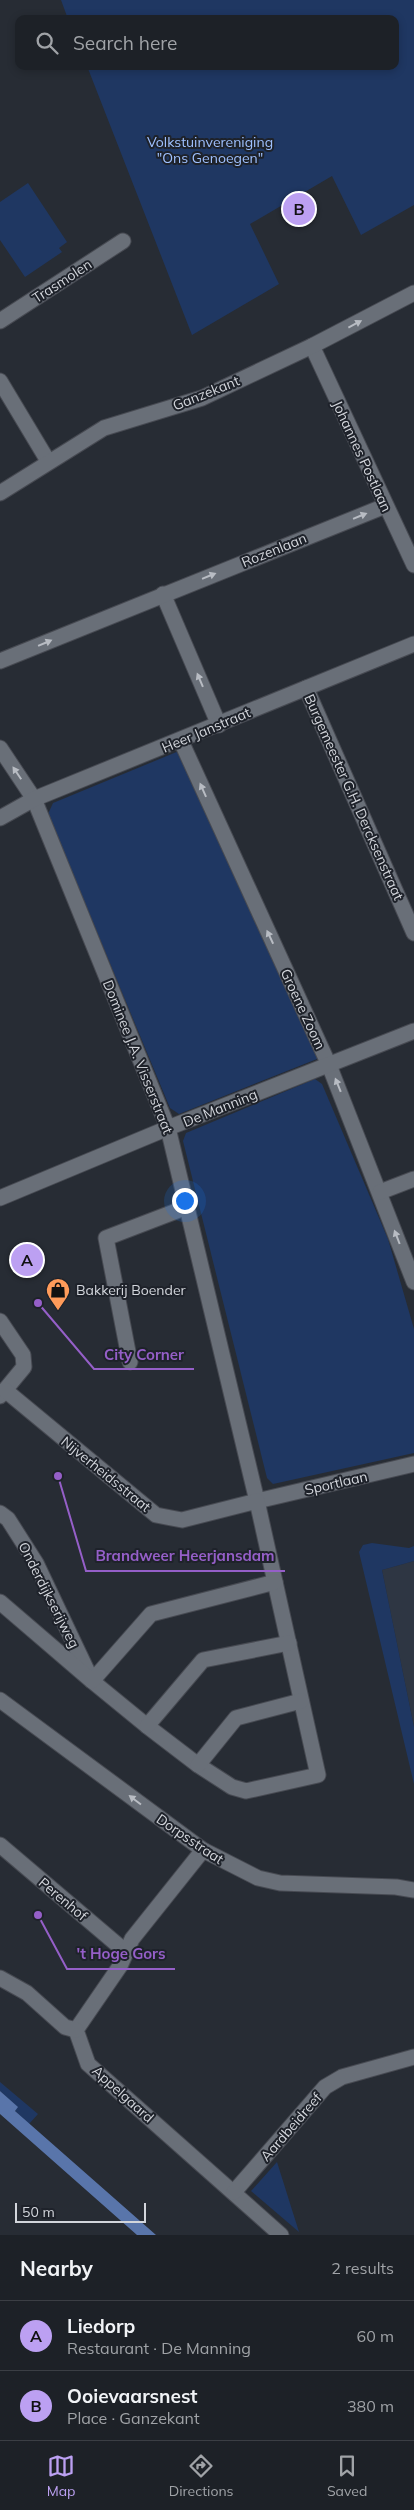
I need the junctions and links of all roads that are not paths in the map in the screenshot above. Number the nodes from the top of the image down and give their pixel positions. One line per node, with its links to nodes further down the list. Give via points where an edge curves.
1 (123, 241): 3 (street, Trasmolen)
2 (414, 293): 4 (street, Ganzekant, one-way to 2)
3 (0, 321)
4 (312, 346): 6 (street, Ganzekant, via 202,398 104,428); 8 (street, Johannes Postlaan)
5 (0, 381): 6 (street)
6 (48, 461): 7 (street, Ganzekant)
7 (0, 493)
8 (385, 506): 9 (street, Johannes Postlaan); 10 (street, Rozenlaan, one-way to 8)
9 (414, 565)
10 (163, 594): 12 (street, Rozenlaan, one-way to 10); 14 (street, one-way to 10)
11 (414, 644): 13 (street, Heer Janstraat)
12 (0, 662)
13 (306, 688): 14 (street, Heer Janstraat); 19 (street, Burgemeester G.H. Dercksenstraat)
14 (219, 725): 15 (street, Heer Janstraat)
15 (181, 741): 17 (street, Heer Janstraat); 21 (street, Groene Zoom, one-way to 15)
16 (0, 748): 17 (street, Dominee J.A. Visserstraat, one-way to 16)
17 (34, 799): 18 (street, Heer Janstraat); 22 (street, Dominee J.A. Visserstraat)
18 (0, 818)
19 (414, 933)
20 (414, 1031): 21 (street, De Manning)
21 (330, 1065): 22 (street, De Manning); 24 (street, Groene Zoom, one-way to 21)
22 (168, 1128): 25 (street, De Manning); 26 (street, Dominee J.A. Visserstraat)
23 (414, 1179): 24 (street)
24 (380, 1192): 27 (street, Groene Zoom, one-way to 24)
25 (0, 1198)
26 (187, 1207): 29 (street, via 106,1238); 32 (street, Dominee J.A. Visserstraat)
27 (414, 1282)
28 (0, 1321): 30 (street, via 23,1355 24,1367)
29 (130, 1362)
30 (2, 1393): 32 (street, Nijverheidsstraat, via 156,1515 182,1520)
31 (414, 1464): 32 (street, Sportlaan)
32 (257, 1501): 34 (street)
33 (0, 1513): 37 (street, Onderdijkserijweg, via 8,1519 36,1563)
34 (275, 1582): 36 (street); 37 (street, via 151,1614)
35 (0, 1602): 37 (street, Onderdijkserijweg)
36 (289, 1643): 39 (street); 40 (street, via 203,1660)
37 (92, 1681): 40 (street, Onderdijkserijweg)
38 (0, 1700): 43 (street, Dorpsstraat, one-way to 38)
39 (301, 1700): 41 (street, via 236,1718); 41 (street, Onderdijkserijweg, via 318,1775 246,1791 232,1787)
40 (147, 1726): 41 (street, Onderdijkserijweg)
41 (198, 1765)
42 (0, 1845): 45 (street, Perenhof)
43 (203, 1850): 44 (street, Dorpsstraat, via 258,1878); 45 (street, via 132,1939)
44 (414, 1890)
45 (126, 1952): 47 (street, via 120,1966)
46 (0, 1978): 47 (street, via 27,1993 65,2027)
47 (76, 2030): 49 (street, Appelgaard, via 88,2064)
48 (414, 2057): 49 (street, Aardbeidreef, via 342,2077 325,2087)
49 (234, 2192): 50 (street, Appelgaard)
50 (281, 2235)

